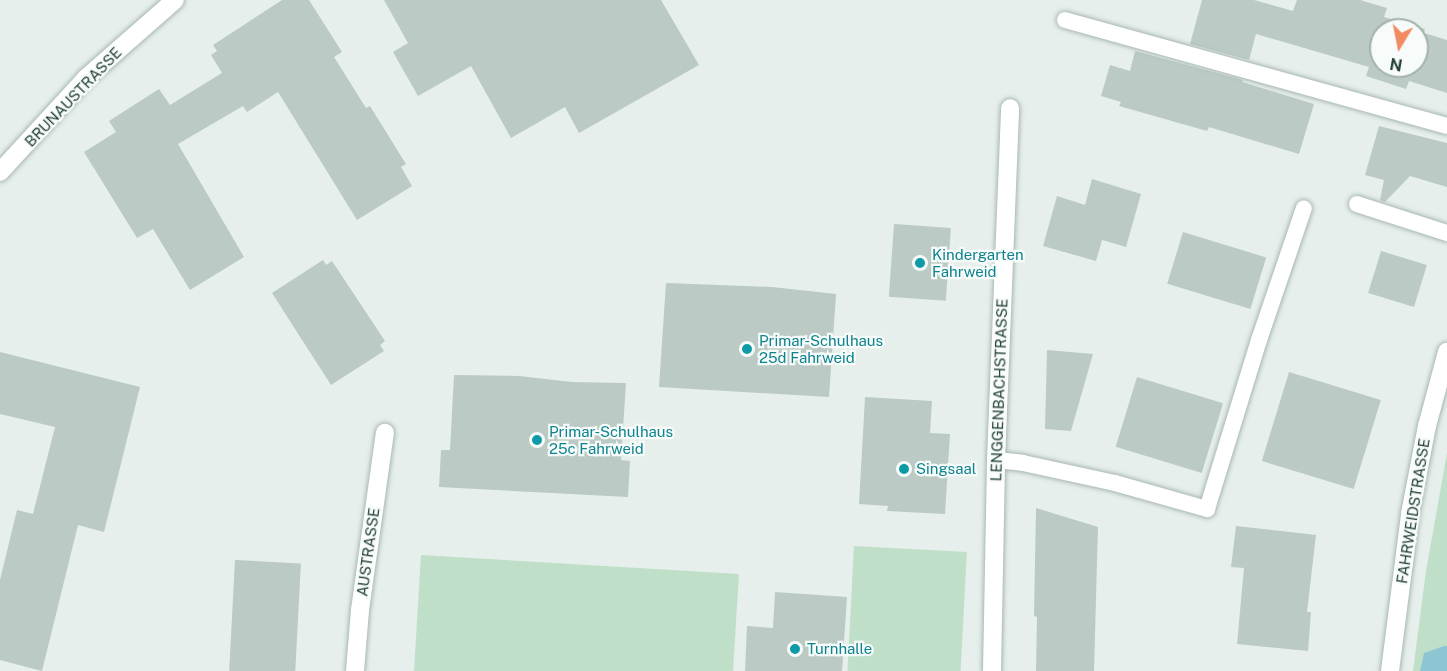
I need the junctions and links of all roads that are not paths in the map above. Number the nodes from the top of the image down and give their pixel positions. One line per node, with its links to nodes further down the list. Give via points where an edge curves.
1 (175, 0): 5 (street, BRUNAUSTRASSE, via 86,78)
2 (1065, 20): 4 (lane)
3 (1010, 108): 11 (street, LENGGENBACHSTRASSE)
4 (1447, 126)
5 (0, 172)
6 (1357, 204): 8 (lane)
7 (1304, 208): 11 (lane, via 1207,509 1115,483)
8 (1447, 232)
9 (1447, 352): 14 (street, FAHRWEIDSTRASSE, via 1427,426 1410,514)
10 (385, 433): 12 (street, AUSTRASSE)
11 (996, 460): 13 (street, LENGGENBACHSTRASSE)
12 (355, 671)
13 (992, 671)
14 (1390, 671)

